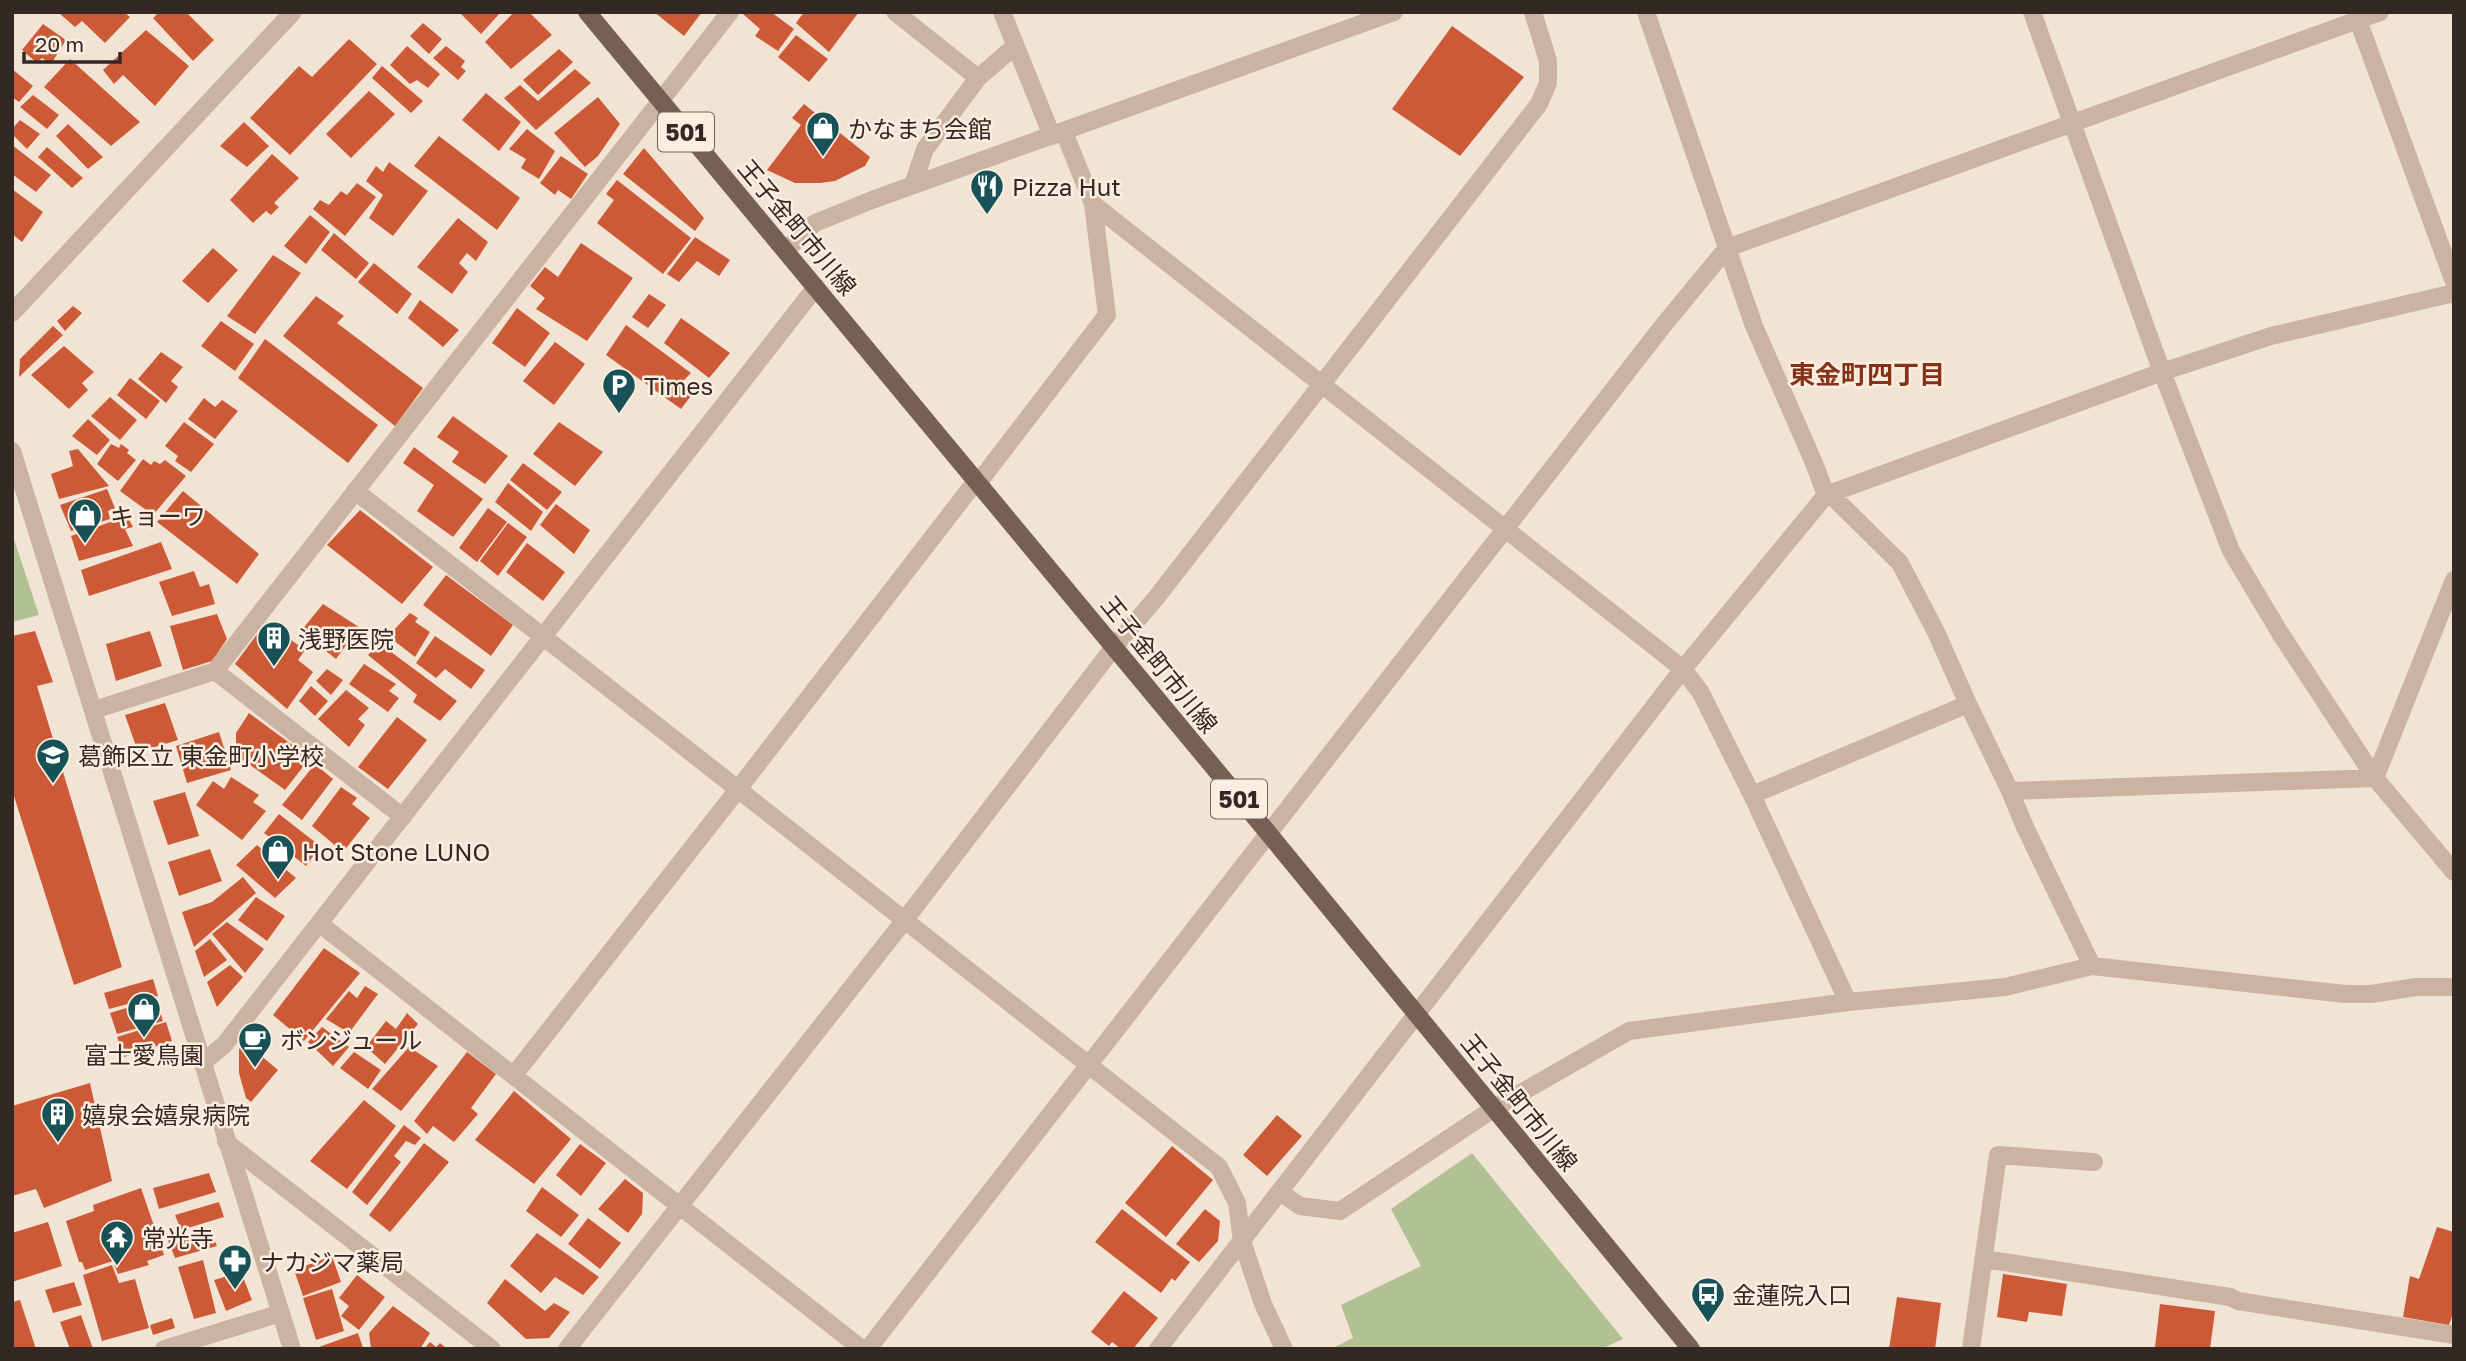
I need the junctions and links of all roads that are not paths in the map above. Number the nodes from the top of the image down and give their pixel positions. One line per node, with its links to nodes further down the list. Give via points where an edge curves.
1 (293, 12): 24 (street)
2 (587, 12): 14 (main road, 王子金町市川線 / 501)
3 (730, 12): 14 (street)
4 (895, 12): 13 (street)
5 (1002, 12): 12 (street)
6 (1394, 12): 16 (street)
7 (1532, 12): 26 (street, via 1548,61 1548,83 1539,104)
8 (1646, 12): 19 (street)
9 (2032, 12): 15 (street)
10 (2380, 12): 11 (street)
11 (2358, 20): 15 (street); 21 (street)
12 (1015, 46): 13 (street); 16 (street)
13 (978, 78): 17 (street, via 925,149)
14 (661, 102): 20 (main road, 王子金町市川線 / 501); 29 (street)
15 (2072, 123): 19 (street); 25 (street)
16 (1058, 134): 17 (street); 18 (street)
17 (913, 185): 20 (street, via 815,223)
18 (1093, 204): 26 (street); 28 (street, via 1107,315)
19 (1727, 248): 30 (street, via 1754,326); 31 (street)
20 (786, 250): 22 (main road, 王子金町市川線 / 501)
21 (2454, 282)
22 (816, 288): 28 (main road, 王子金町市川線 / 501); 33 (street)
23 (2454, 293): 25 (street, via 2271,336)
24 (12, 313)
25 (2162, 372): 30 (street); 39 (street, via 2231,551)
26 (1324, 384): 31 (street); 34 (street)
27 (12, 451): 38 (street)
28 (977, 482): 34 (main road, 王子金町市川線 / 501); 40 (street)
29 (355, 491): 33 (street); 36 (street)
30 (1828, 494): 35 (street); 37 (street, via 1900,563)
31 (1507, 530): 35 (street); 44 (street)
32 (2454, 580): 39 (street)
33 (543, 636): 40 (street); 43 (street)
34 (1114, 647): 44 (main road, 王子金町市川線 / 501); 46 (street)
35 (1683, 669): 42 (street, via 1701,693); 51 (street)
36 (215, 671): 38 (street); 43 (street)
37 (1968, 704): 41 (street); 42 (street)
38 (94, 710): 52 (street)
39 (2375, 778): 41 (street); 45 (street)
40 (740, 788): 46 (street); 54 (street)
41 (2010, 790): 48 (street)
42 (1752, 795): 50 (street)
43 (403, 817): 47 (street)
44 (1269, 834): 51 (main road, 王子金町市川線 / 501); 53 (street)
45 (2454, 872)
46 (904, 921): 53 (street); 59 (street)
47 (320, 924): 52 (street, via 221,1049); 54 (street)
48 (2092, 966): 49 (street, via 2346,994); 50 (street, via 2005,986)
49 (2454, 987)
50 (1848, 1002): 55 (street, via 1629,1031)
51 (1417, 1014): 55 (main road, 王子金町市川線 / 501); 58 (street)
52 (202, 1063): 56 (street)
53 (1089, 1066): 60 (street, via 1219,1167 1237,1203); 69 (street)
54 (514, 1075): 59 (street)
55 (1493, 1109): 58 (street, via 1340,1211 1300,1206); 72 (main road, 王子金町市川線 / 501)
56 (226, 1142): 62 (street); 66 (street)
57 (2094, 1162): 61 (street, via 1998,1155)
58 (1280, 1192): 60 (street)
59 (681, 1205): 67 (street); 68 (street)
60 (1242, 1241): 70 (street); 71 (street)
61 (1984, 1259): 63 (street); 73 (street)
62 (281, 1313): 64 (street); 65 (street)
63 (2454, 1335)
64 (164, 1349)
65 (292, 1349)
66 (492, 1349)
67 (568, 1349)
68 (862, 1349)
69 (868, 1349)
70 (1158, 1349)
71 (1284, 1349)
72 (1691, 1349)
73 (1971, 1349)

